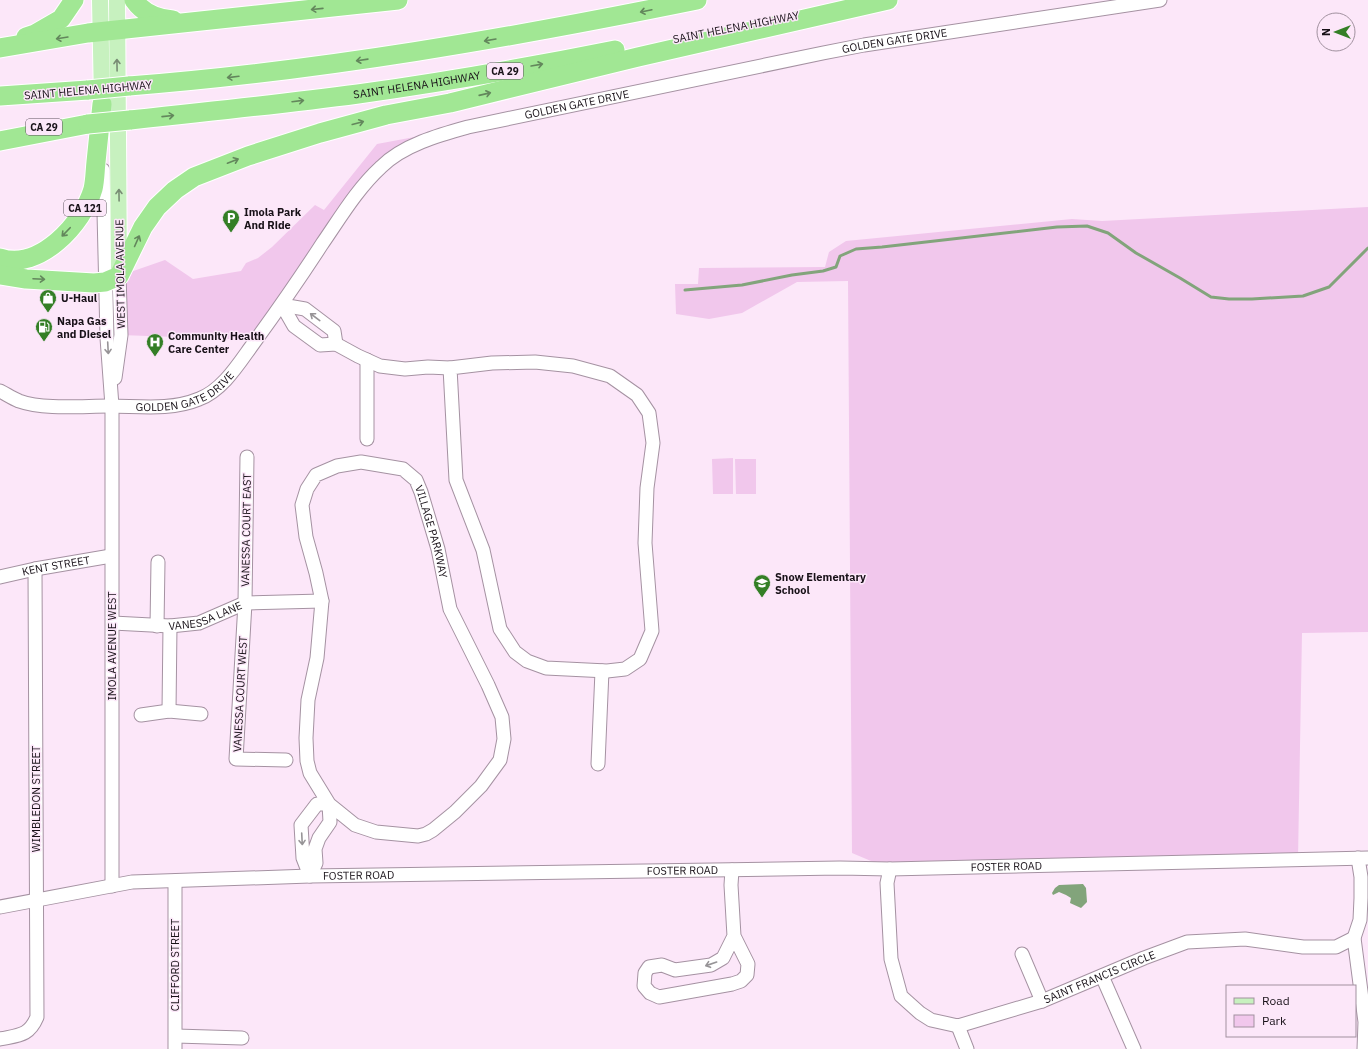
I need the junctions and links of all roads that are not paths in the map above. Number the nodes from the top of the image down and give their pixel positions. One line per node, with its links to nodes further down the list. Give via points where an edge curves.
1 (74, 0): 12 (highway, via 61,19 35,34)
2 (100, 0): 11 (main road, WEST IMOLA AVENUE / CA 121)
3 (117, 0): 11 (main road, WEST IMOLA AVENUE)
4 (134, 0): 10 (highway, via 151,14 168,20)
5 (398, 0): 10 (highway, one-way to 10)
6 (698, 0): 13 (highway, SAINT HELENA HIGHWAY, one-way to 13, bridge, via 419,52 261,73)
7 (877, 0): 15 (highway, SAINT HELENA HIGHWAY / CA 29, one-way to 7, bridge, via 315,99 451,80)
8 (888, 0): 20 (highway, one-way to 8, via 157,207 175,190 194,177 248,156 320,133 386,116)
9 (1160, 0): 21 (street, GOLDEN GATE DRIVE, via 790,59 434,136 405,150 381,166 343,213)
10 (193, 22): 11 (highway)
11 (109, 31): 12 (highway, one-way to 12); 14 (main road, WEST IMOLA AVENUE / CA 121); 20 (main road, WEST IMOLA AVENUE, one-way to 11)
12 (0, 47)
13 (0, 96)
14 (102, 104): 18 (highway, CA 121, one-way to 18, via 93,189 84,210 69,231 35,256 13,260); 20 (street, WEST IMOLA AVENUE)
15 (88, 124): 16 (highway, SAINT HELENA HIGHWAY / CA 29); 17 (highway)
16 (0, 130)
17 (0, 141)
18 (0, 258)
19 (0, 275): 20 (highway, one-way to 20, via 26,279 94,282)
20 (112, 279): 26 (street, WEST IMOLA AVENUE, via 109,367)
21 (282, 306): 22 (street, via 294,326 320,345); 22 (street, one-way to 21, via 334,331 305,309); 26 (street, GOLDEN GATE DRIVE, via 234,369 218,387 200,399 162,407)
22 (336, 344): 23 (street)
23 (367, 360): 24 (street, via 380,366 405,369); 27 (street)
24 (450, 368): 38 (street, via 456,480 483,550 500,629 515,652 527,661 546,668); 38 (street, via 492,362 535,362 573,366 610,376 637,395 649,413 653,443 647,488 645,543 652,631 640,660 625,669)
25 (0, 391): 26 (street, GOLDEN GATE DRIVE, via 41,406)
26 (112, 406): 29 (street, IMOLA AVENUE WEST)
27 (367, 439)
28 (247, 457): 34 (street, VANESSA COURT EAST)
29 (111, 556): 31 (street, KENT STREET); 35 (street, IMOLA AVENUE WEST)
30 (158, 562): 36 (street)
31 (35, 569): 32 (street, KENT STREET); 51 (street, WIMBLEDON STREET)
32 (0, 577)
33 (322, 601): 34 (street, VANESSA LANE); 44 (street, VILLAGE PARKWAY, via 317,658 308,700 306,738 310,773); 44 (street, VILLAGE PARKWAY, via 306,537 302,504 307,489 316,475 337,466 361,462 404,468 416,480 438,549 450,609 502,717 504,739 500,760 481,786 455,812 426,834 418,836 376,832 355,825)
34 (245, 603): 37 (street, VANESSA LANE, via 199,623); 42 (street, VANESSA COURT WEST, via 236,759)
35 (113, 623): 36 (street, VANESSA LANE); 50 (street, IMOLA AVENUE WEST)
36 (156, 626): 37 (street, VANESSA LANE)
37 (170, 626): 39 (street)
38 (602, 671): 43 (street)
39 (169, 711): 40 (street); 41 (street)
40 (201, 714)
41 (141, 715)
42 (286, 760)
43 (598, 764)
44 (329, 804): 48 (street, via 330,822 314,849 316,863); 48 (street, one-way to 48, via 317,804 301,825 303,858)
45 (1363, 858): 46 (street, FOSTER ROAD); 54 (street, via 1360,920)
46 (890, 869): 47 (street, FOSTER ROAD); 58 (street, SAINT FRANCIS CIRCLE, via 887,883 891,959 901,996 931,1020)
47 (732, 870): 48 (street, FOSTER ROAD); 53 (street)
48 (310, 876): 49 (street, FOSTER ROAD)
49 (175, 881): 50 (street, FOSTER ROAD, via 132,882); 61 (street, CLIFFORD STREET)
50 (112, 886): 51 (street, FOSTER ROAD)
51 (36, 899): 52 (street, FOSTER ROAD); 60 (street, WIMBLEDON STREET, via 37,1017 33,1027 24,1034)
52 (0, 907)
53 (734, 936): 53 (street, one-way to 53, via 723,958 711,965 675,970 662,965 649,967 645,973 644,986 650,993 660,997 741,981 747,975 748,964)
54 (1354, 938): 56 (street, SAINT FRANCIS CIRCLE, via 1336,947 1303,947 1246,939 1186,942); 64 (street, via 1366,1022)
55 (1022, 954): 57 (street)
56 (1102, 976): 57 (street, SAINT FRANCIS CIRCLE); 63 (street)
57 (1042, 1001): 58 (street, SAINT FRANCIS CIRCLE)
58 (958, 1026): 62 (street)
59 (242, 1038): 61 (street)
60 (0, 1039)
61 (175, 1043)
62 (967, 1049)
63 (1134, 1049)
64 (1364, 1049)

